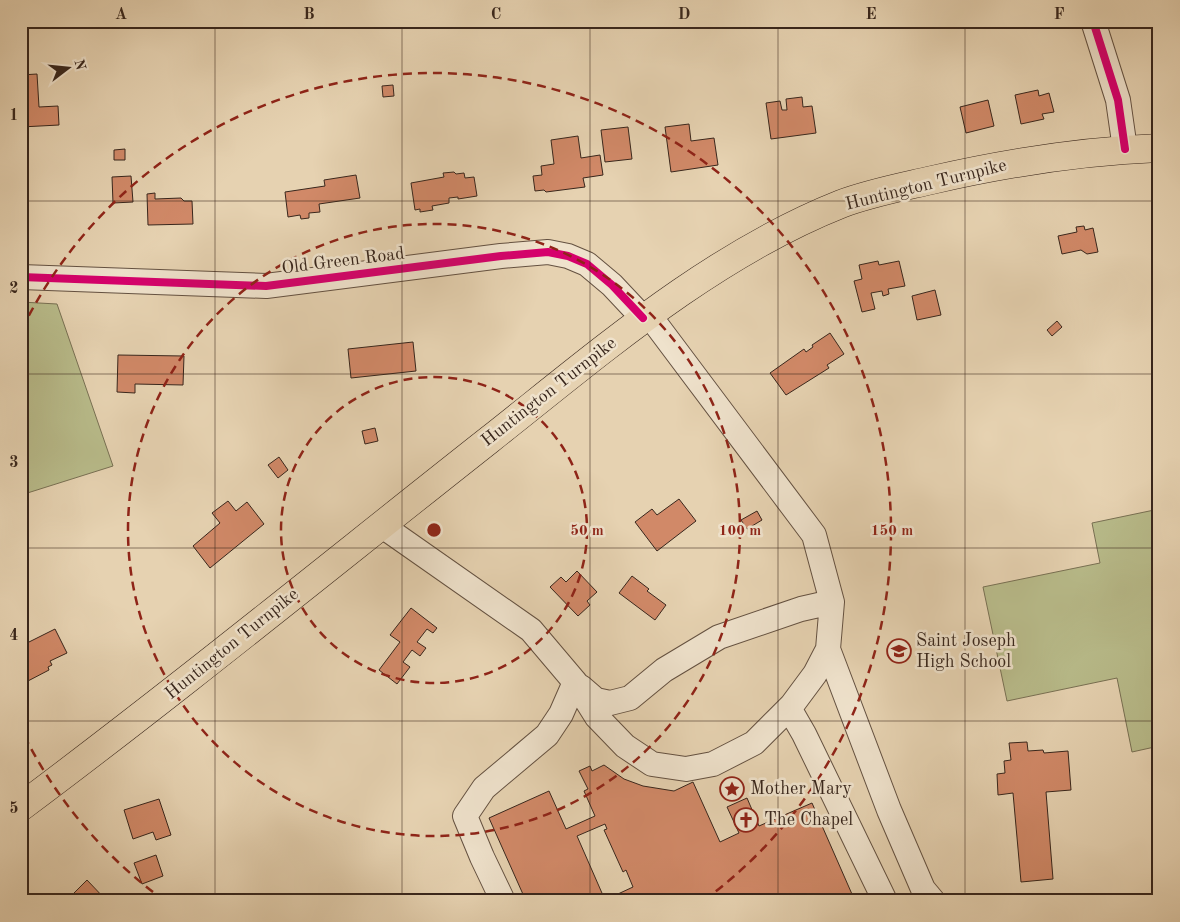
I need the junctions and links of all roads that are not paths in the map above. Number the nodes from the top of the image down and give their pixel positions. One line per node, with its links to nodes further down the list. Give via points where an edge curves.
1 (1093, 21): 3 (street, via 1118,100)
2 (1159, 148): 3 (main road, Huntington Turnpike)
3 (1124, 149): 5 (main road, Huntington Turnpike, via 996,166 843,203 742,252)
4 (21, 277): 5 (street, Old Green Road, via 266,286 548,252 587,264)
5 (646, 316): 6 (main road, Huntington Turnpike); 7 (street, Old Green Road, via 814,535)
6 (381, 525): 9 (street, via 531,630); 11 (main road, Huntington Turnpike, via 119,734)
7 (832, 602): 8 (street, Old Green Road); 9 (street, via 718,637 664,670 630,698 610,703 596,700)
8 (828, 649): 10 (street); 14 (street, via 889,810 923,889)
9 (575, 682): 10 (street, via 597,718 625,746 652,764 686,768 713,764 754,743); 12 (street, via 561,714 547,735 484,788 465,816)
10 (789, 708): 13 (street)
11 (21, 807)
12 (503, 901)
13 (885, 901)
14 (932, 901)

